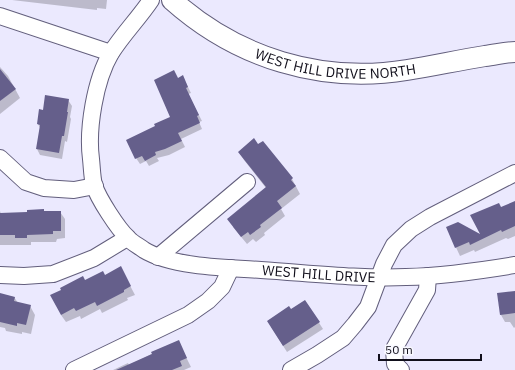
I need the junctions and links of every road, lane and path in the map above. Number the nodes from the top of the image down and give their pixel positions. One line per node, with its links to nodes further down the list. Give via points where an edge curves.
1 (151, 0): 5 (street, WEST HILL DRIVE)
2 (172, 0): 4 (street, WEST HILL DRIVE NORTH, via 206,27 255,54 314,71 375,74)
3 (0, 16): 5 (street)
4 (515, 52)
5 (111, 53): 9 (street, WEST HILL DRIVE, via 101,77 92,113 90,151)
6 (0, 158): 9 (street, via 26,182 44,188 74,190)
7 (515, 173): 16 (street, via 412,229 394,245)
8 (247, 182): 11 (street)
9 (95, 186): 10 (street, WEST HILL DRIVE, via 105,209)
10 (127, 238): 11 (street, WEST HILL DRIVE); 14 (street, via 94,258 53,274)
11 (158, 257): 13 (street, WEST HILL DRIVE)
12 (515, 265): 15 (street, WEST HILL DRIVE)
13 (231, 268): 16 (street, WEST HILL DRIVE); 17 (street, via 222,287 188,315)
14 (0, 275)
15 (428, 276): 16 (street, WEST HILL DRIVE); 19 (street, via 427,290 394,349 395,364)
16 (379, 277): 18 (street, via 368,307 343,338)
17 (74, 370)
18 (290, 370)
19 (401, 370)

